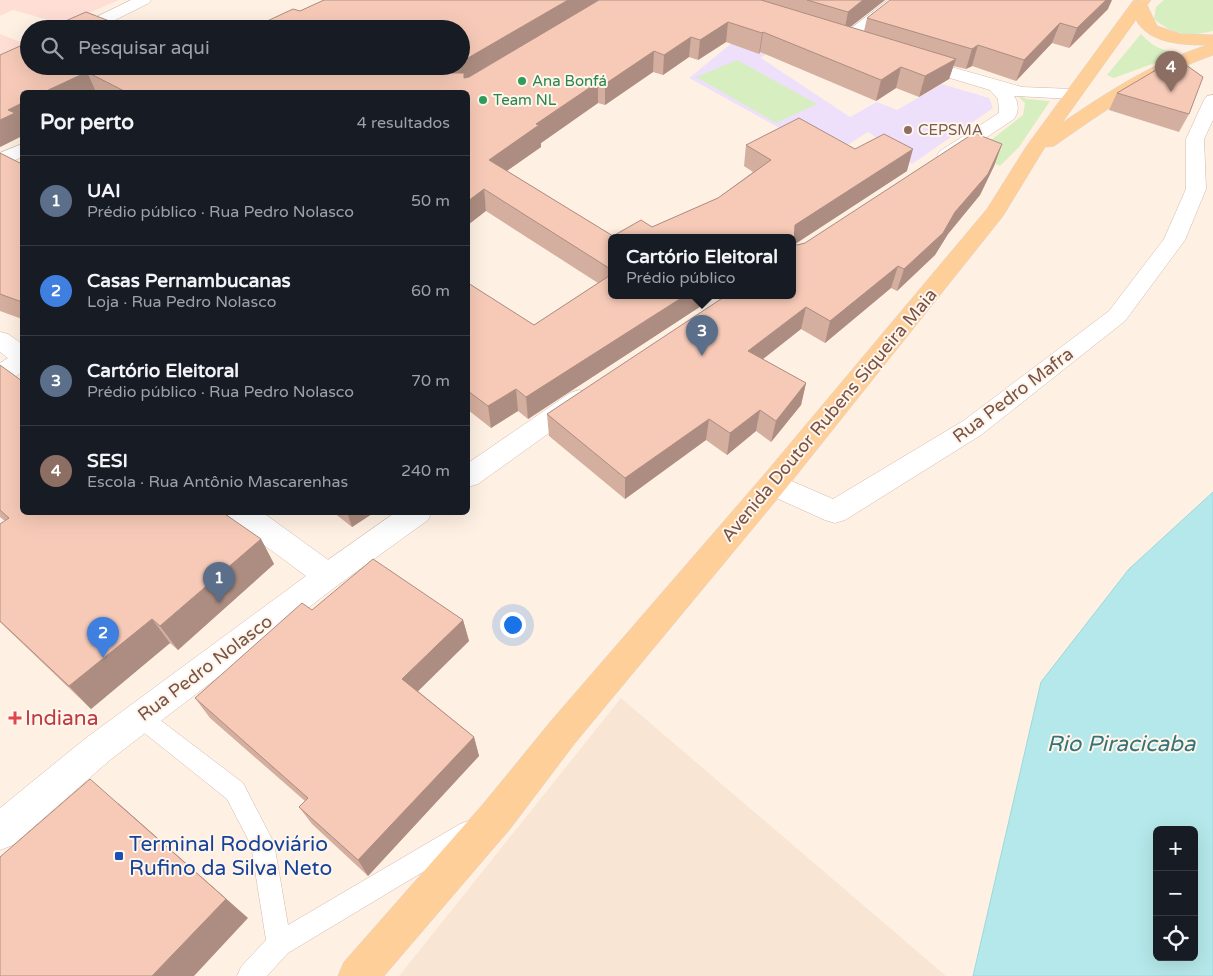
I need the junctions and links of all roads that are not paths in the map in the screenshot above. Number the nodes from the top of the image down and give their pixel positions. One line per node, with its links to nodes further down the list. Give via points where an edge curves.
1 (143, 0): 4 (street)
2 (898, 0): 6 (street)
3 (1141, 2): 7 (main road, via 1144,18 1152,29 1174,37); 12 (main road, Avenida Doutor Rubens Siqueira Maia)
4 (102, 20)
5 (828, 34): 6 (street)
6 (847, 40): 8 (street)
7 (1213, 40)
8 (865, 46)
9 (1213, 49): 15 (main road, via 1116,95)
10 (903, 58): 11 (street)
11 (996, 86): 12 (street, via 1022,92); 17 (street, via 1007,96 1008,115)
12 (1073, 94): 15 (main road, Avenida Doutor Rubens Siqueira Maia)
13 (1213, 100): 18 (street, Rua Pedro Mafra, via 1195,139)
14 (20, 151): 16 (street)
15 (1034, 151): 25 (main road, Avenida Doutor Rubens Siqueira Maia, via 996,212)
16 (0, 161)
17 (932, 165)
18 (1205, 189): 25 (street, Rua Pedro Mafra, via 1174,240 1117,316 972,428 835,512)
19 (0, 340): 20 (street)
20 (20, 355)
21 (20, 362): 22 (street)
22 (0, 375)
23 (600, 385): 24 (street)
24 (470, 476)
25 (774, 484): 32 (main road, Avenida Doutor Rubens Siqueira Maia, via 563,732)
26 (244, 515): 28 (street)
27 (414, 515): 28 (street, Rua Pedro Nolasco)
28 (328, 576): 29 (street, Rua Pedro Nolasco)
29 (140, 717): 30 (street, Rua Pedro Nolasco); 34 (lane, via 235,791 262,843)
30 (98, 749): 31 (lane); 33 (street, Rua Pedro Nolasco)
31 (64, 806)
32 (497, 816): 34 (lane); 36 (main road, Avenida Doutor Rubens Siqueira Maia)
33 (0, 832)
34 (279, 944): 35 (lane)
35 (250, 976)
36 (358, 976)

